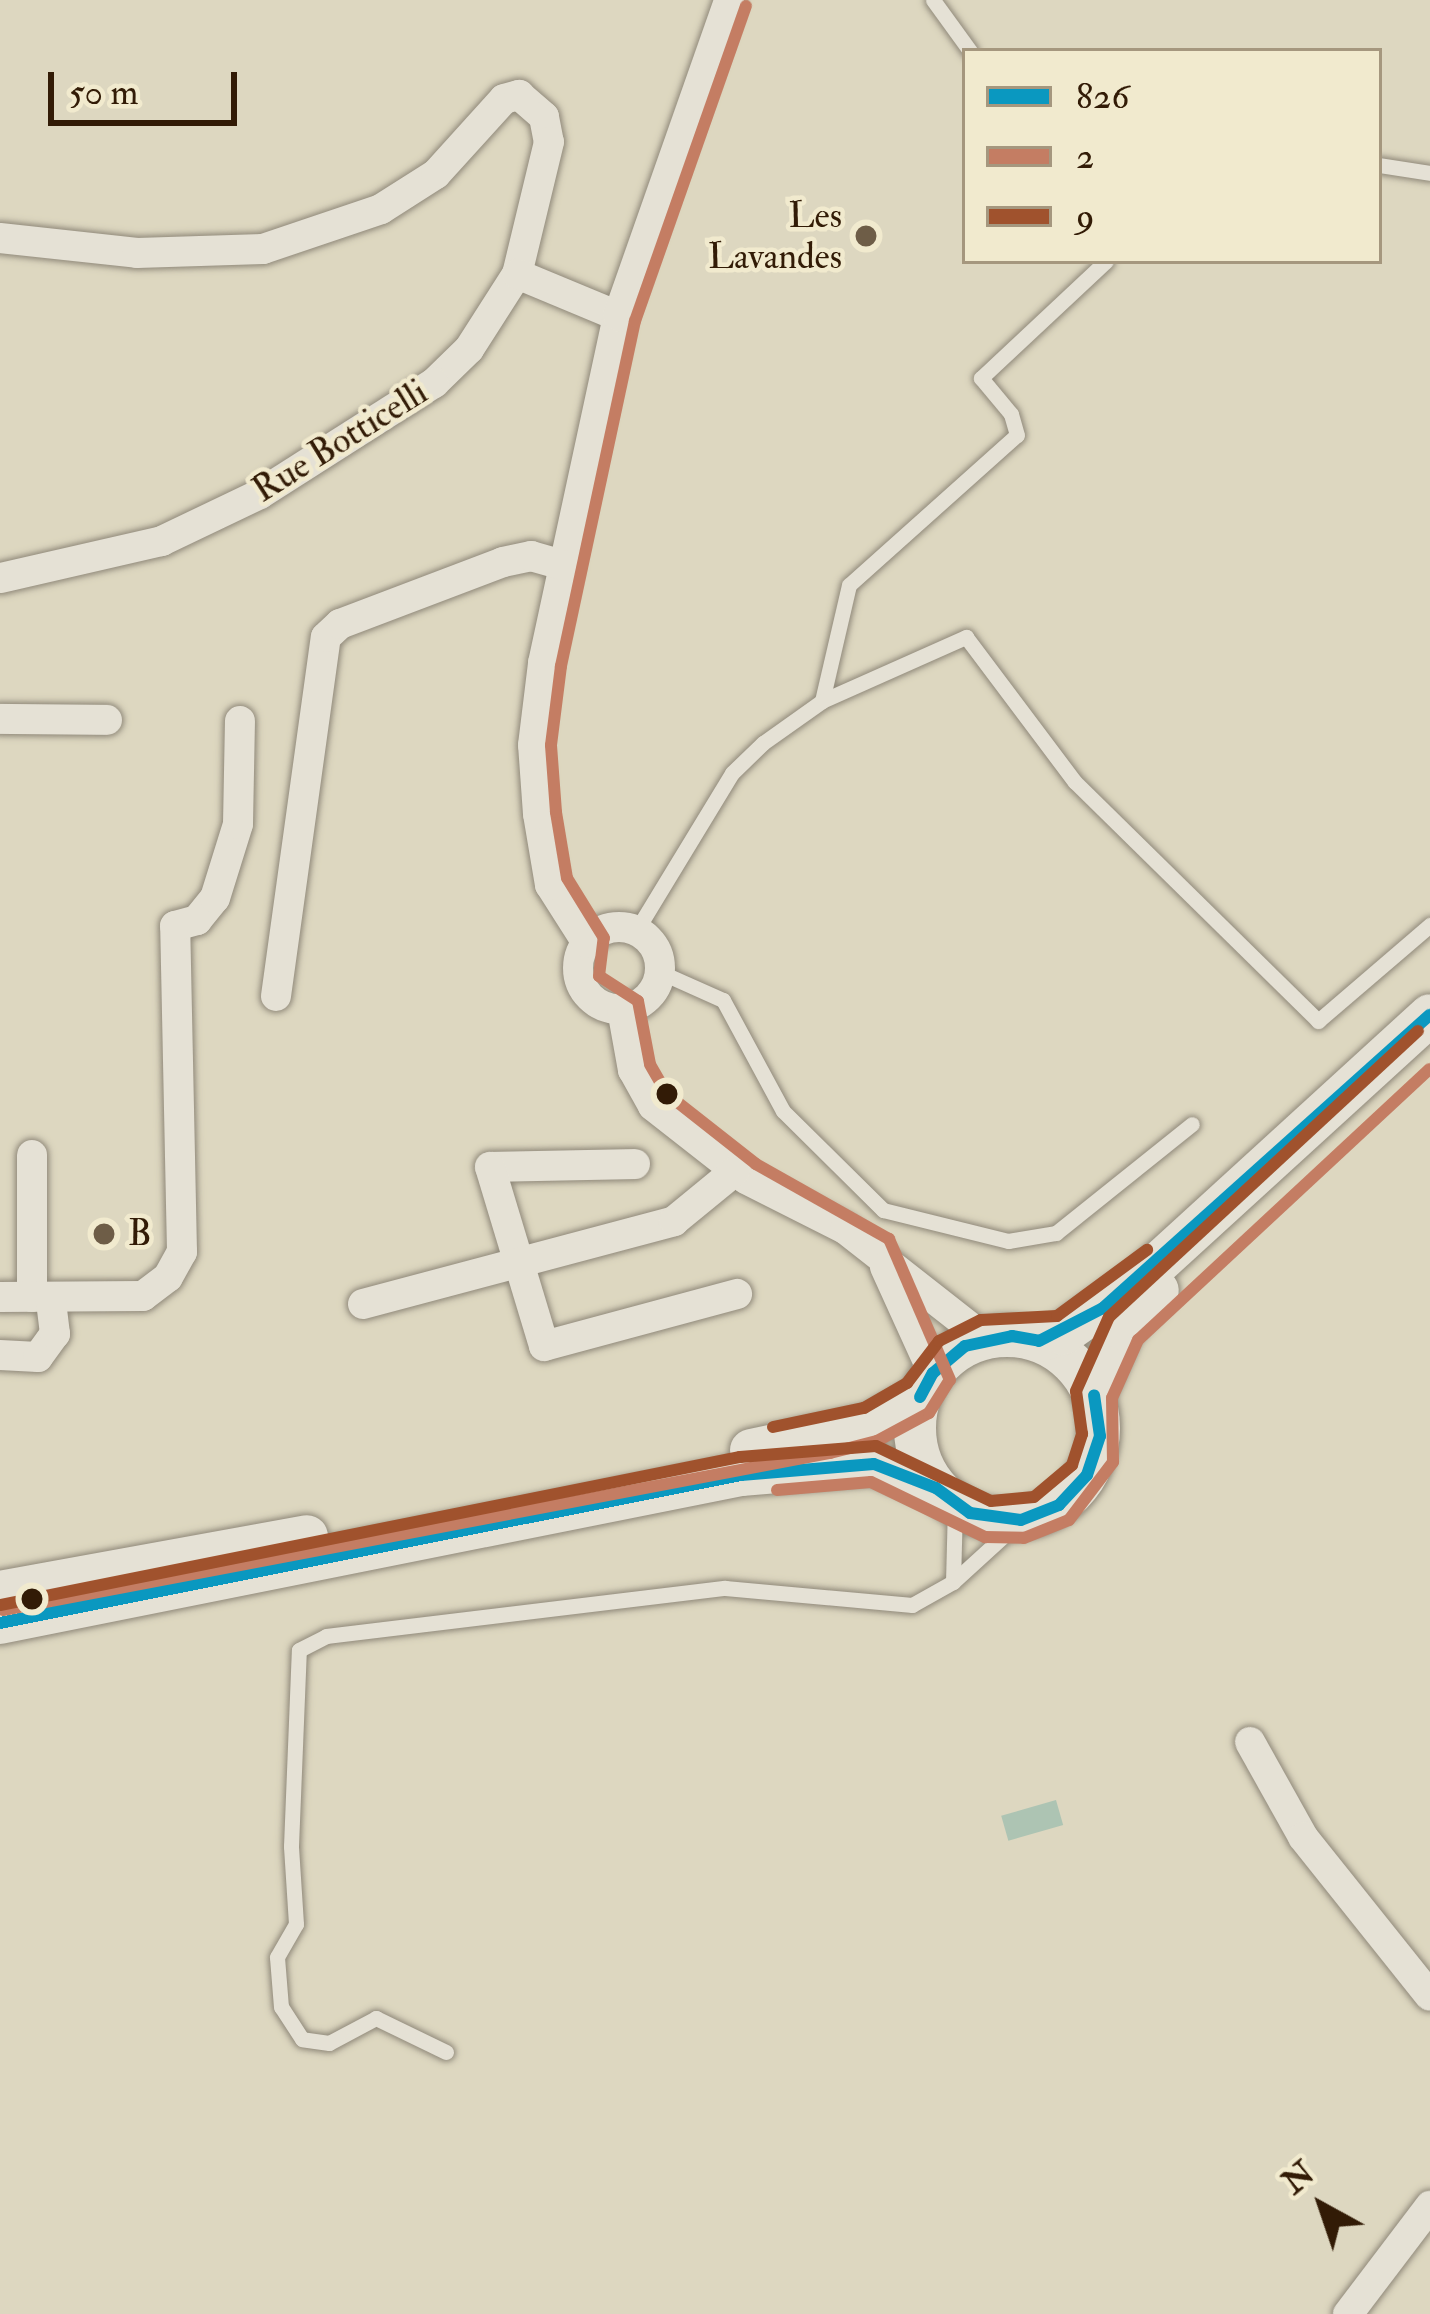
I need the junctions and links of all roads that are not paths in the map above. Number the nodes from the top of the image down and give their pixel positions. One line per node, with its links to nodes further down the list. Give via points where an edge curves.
1 (730, 0): 9 (street)
2 (933, 0): 3 (lane)
3 (968, 48)
4 (1382, 165): 5 (lane)
5 (1430, 173)
6 (0, 238): 8 (street, Rue Botticelli, via 137,253 263,250 381,209 436,174 504,99 519,95 544,117 549,142)
7 (1103, 264): 12 (lane, via 981,378 1011,414 1017,435 849,585)
8 (517, 274): 9 (street); 11 (street, Rue Botticelli, via 469,349 434,383 279,483 162,541)
9 (618, 316): 10 (street)
10 (566, 566): 18 (street, via 533,746 550,885); 20 (street, via 531,556 503,562 340,624 326,637)
11 (0, 578)
12 (822, 701): 16 (lane, via 966,637 1075,782 1318,1022); 17 (lane, via 732,773)
13 (0, 719): 14 (street)
14 (107, 719)
15 (240, 721): 32 (street, via 238,824 215,898 197,920 175,926 182,1252 168,1277 143,1296)
16 (1430, 925)
17 (636, 931): 18 (street, via 608,929); 19 (street, via 656,950)
18 (587, 943): 21 (street, via 578,967 585,992)
19 (660, 972): 21 (street, via 644,1001); 24 (lane, via 723,1000 782,1112 883,1210 1008,1241 1043,1237 1066,1228)
20 (277, 997)
21 (622, 1009): 27 (street, via 633,1070 653,1106)
22 (1430, 1015): 35 (main road, via 1141,1280 1063,1334)
23 (1430, 1044): 38 (main road, via 1154,1294 1123,1329)
24 (1192, 1124)
25 (32, 1155): 32 (street)
26 (634, 1164): 29 (street, via 490,1167)
27 (735, 1171): 28 (street); 29 (street, via 674,1221)
28 (876, 1251): 34 (street); 37 (street)
29 (518, 1262): 30 (street, via 544,1346); 33 (street)
30 (737, 1294)
31 (0, 1297): 32 (street)
32 (42, 1298): 36 (street, via 55,1334 38,1357)
33 (363, 1304)
34 (984, 1338): 35 (main road); 37 (main road)
35 (1039, 1341): 38 (main road, via 1072,1362)
36 (0, 1355)
37 (926, 1384): 39 (main road, via 916,1444); 42 (main road, via 870,1425 826,1436)
38 (1094, 1395): 40 (main road, via 1100,1436 1088,1475 1059,1505)
39 (945, 1496): 40 (main road, via 987,1519); 41 (lane); 43 (main road, via 874,1464 741,1474)
40 (1022, 1520): 41 (lane)
41 (953, 1582): 46 (lane, via 912,1605 725,1588 326,1636 299,1650 296,1924 278,1957 280,2007 302,2038 329,2043 376,2018)
42 (0, 1592)
43 (0, 1623)
44 (1250, 1742): 45 (street, via 1303,1837)
45 (1430, 1996)
46 (446, 2051)
47 (1430, 2206): 48 (street)
48 (1348, 2314)

